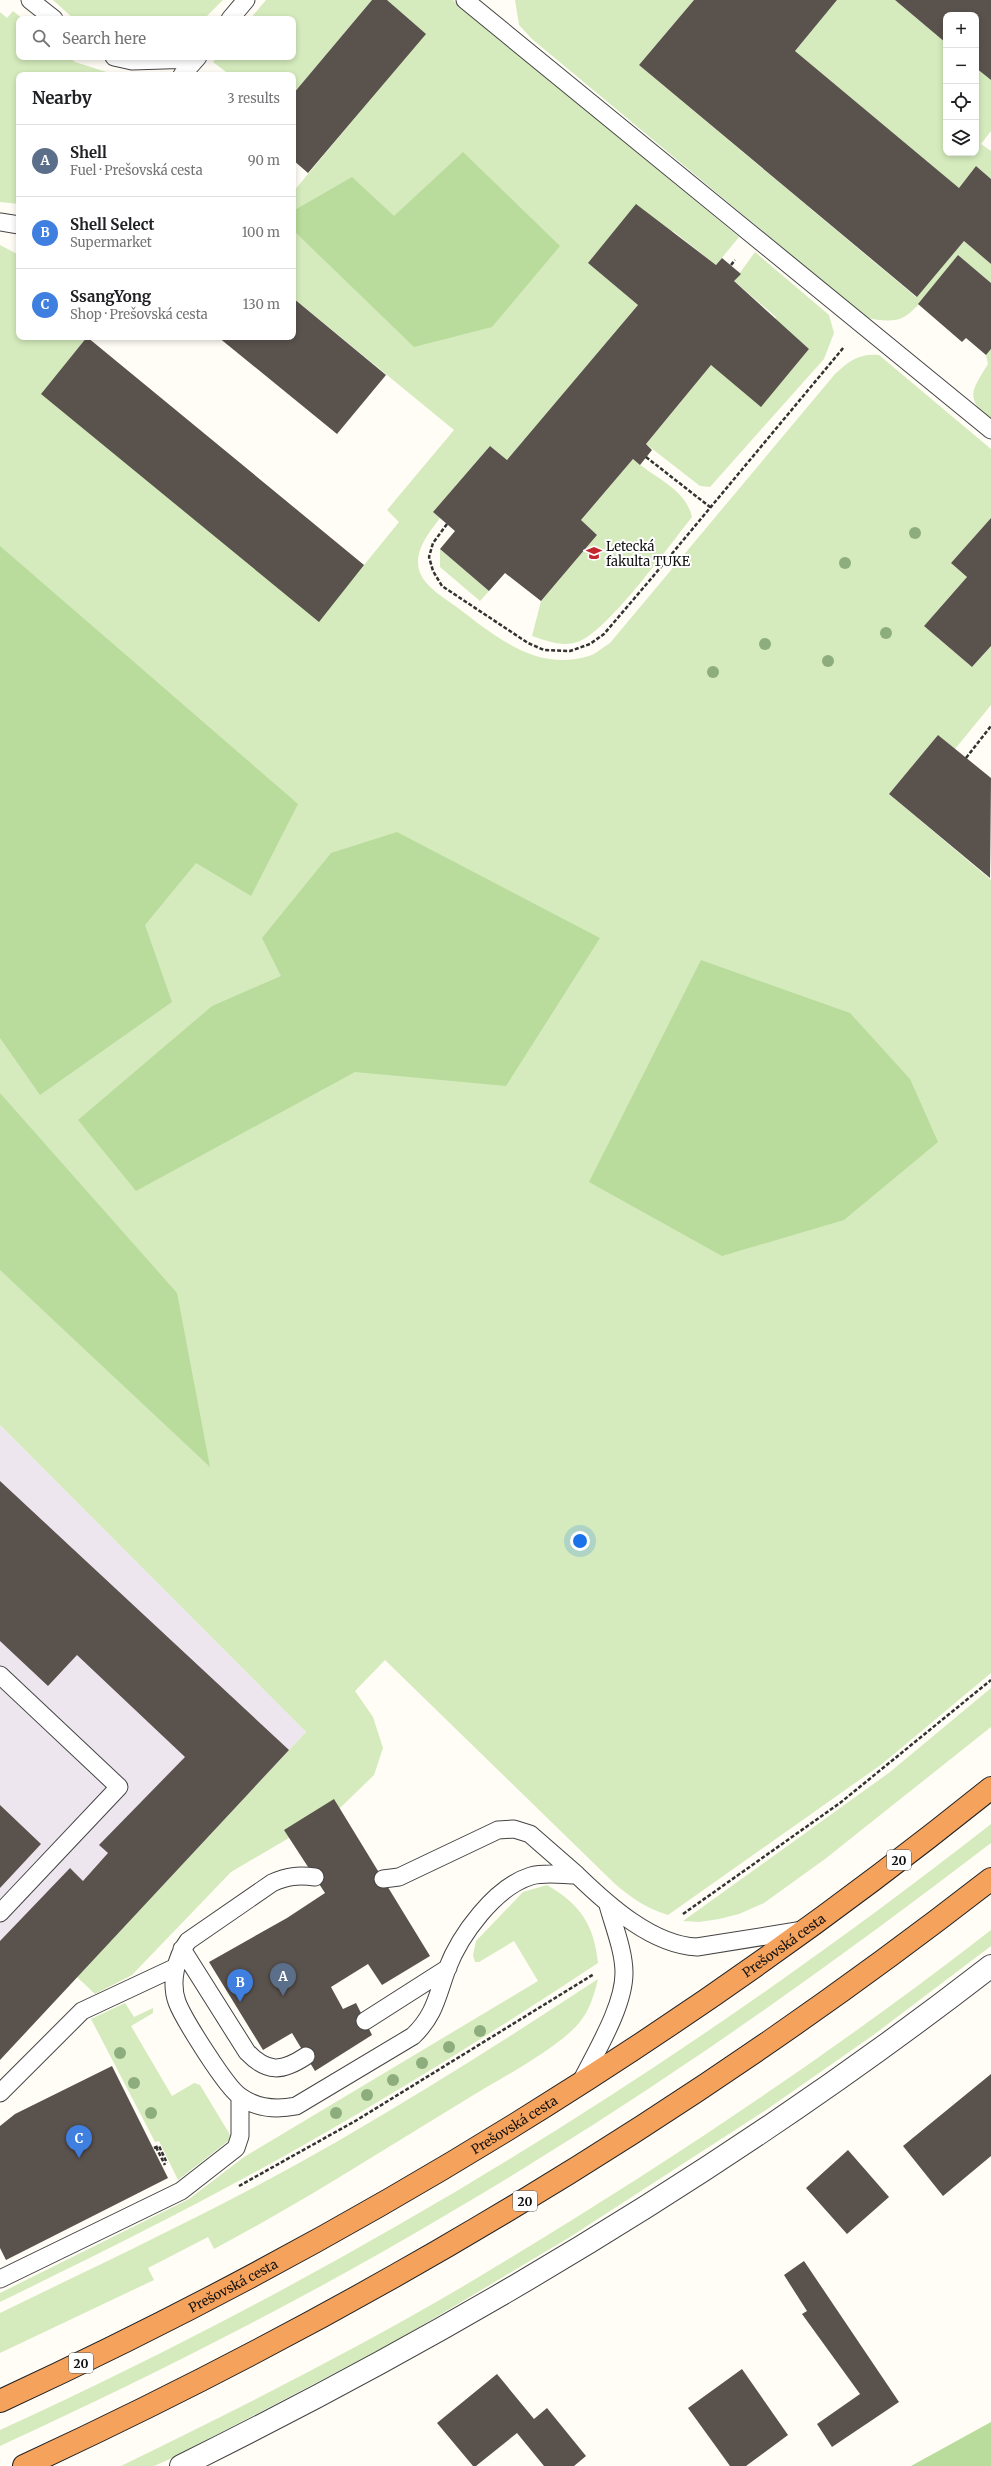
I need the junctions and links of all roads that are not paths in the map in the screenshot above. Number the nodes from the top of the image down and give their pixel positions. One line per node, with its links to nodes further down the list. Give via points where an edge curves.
1 (30, 0): 4 (lane)
2 (246, 0): 5 (lane)
3 (465, 0): 12 (lane)
4 (50, 16)
5 (233, 16)
6 (128, 60): 7 (lane)
7 (154, 60)
8 (195, 60): 9 (lane)
9 (185, 72)
10 (0, 222): 11 (lane)
11 (16, 225)
12 (991, 430)
13 (1, 1677): 20 (lane, via 119,1787)
14 (991, 1788): 21 (highway, Prešovská cesta / 20)
15 (577, 1875): 17 (lane, via 530,1834 514,1829 498,1830 398,1877); 19 (lane); 25 (lane, via 532,1876 506,1889 464,1934)
16 (315, 1877): 22 (lane, via 286,1877 272,1884 195,1935)
17 (383, 1879)
18 (991, 1879): 33 (highway, 20, via 848,1987 745,2058 657,2117 478,2229 270,2346 187,2389)
19 (608, 1905): 21 (lane, via 669,1942 697,1947); 28 (lane, via 622,1956 623,1988 619,2004)
20 (0, 1913)
21 (806, 1930): 28 (highway, Prešovská cesta / 20)
22 (182, 1949): 24 (lane); 27 (lane, via 247,2052 256,2062 281,2068 292,2065)
23 (991, 1966): 34 (street, via 912,2028 642,2210 365,2372)
24 (176, 1967): 29 (lane, via 82,2011); 30 (lane, via 177,2002 225,2082)
25 (448, 1968): 26 (lane); 30 (lane, via 433,2011 426,2024 413,2036 296,2106 279,2110 260,2106)
26 (365, 2021)
27 (306, 2056)
28 (580, 2084): 32 (highway, Prešovská cesta / 20, via 415,2184 316,2240 160,2323)
29 (0, 2093)
30 (240, 2097): 31 (lane, via 240,2136 236,2148 181,2191)
31 (0, 2279)
32 (0, 2401)
33 (24, 2466)
34 (181, 2466)

